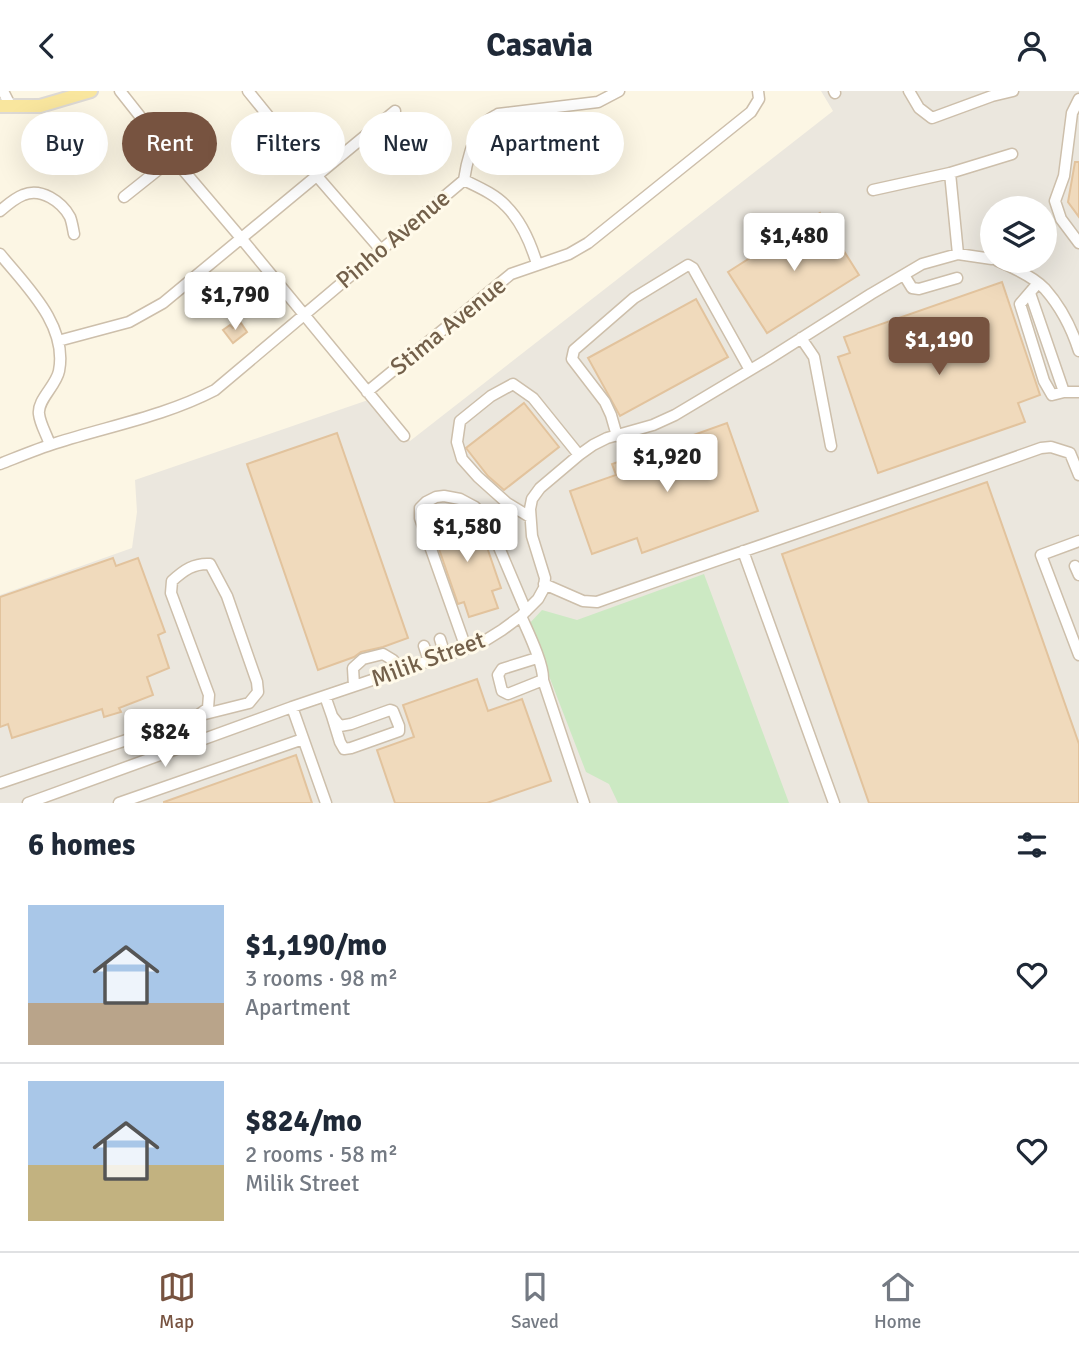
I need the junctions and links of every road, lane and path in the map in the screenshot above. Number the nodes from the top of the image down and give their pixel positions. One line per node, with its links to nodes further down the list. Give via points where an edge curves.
1 (3, 91): 10 (street)
2 (91, 91): 10 (main road, via 40,106)
3 (120, 91): 12 (street)
4 (248, 91): 17 (street)
5 (619, 91): 18 (street, Pinho Avenue, via 598,102 498,114 480,130)
6 (758, 91): 29 (street, Stima Avenue, via 751,112 588,243)
7 (909, 91): 8 (street, via 932,118)
8 (1013, 91)
9 (1079, 99): 24 (street, via 1072,113 1064,176 1055,201 1061,219)
10 (5, 106)
11 (395, 111): 17 (street)
12 (137, 112)
13 (1013, 154): 14 (street)
14 (950, 173): 19 (street); 27 (street)
15 (152, 175): 20 (street)
16 (187, 175): 23 (street)
17 (316, 176): 23 (street); 25 (street)
18 (464, 180): 25 (street, Pinho Avenue); 29 (street, via 508,207)
19 (873, 190)
20 (124, 197)
21 (0, 211): 22 (street, via 26,193 38,193 60,204 71,219)
22 (74, 234)
23 (241, 238): 35 (street); 37 (street, via 163,303 129,323)
24 (1079, 243)
25 (381, 250): 35 (street, Pinho Avenue)
26 (0, 254): 37 (street, via 48,317)
27 (958, 254): 28 (street); 31 (street, via 922,264)
28 (980, 257)
29 (537, 264): 40 (street, Stima Avenue, via 511,274)
30 (1022, 273): 33 (street)
31 (904, 275): 32 (street, via 912,288 919,289); 36 (street)
32 (957, 278)
33 (1038, 283): 34 (street); 38 (street, via 1064,317)
34 (1030, 293): 41 (street); 41 (street, via 1020,305 1044,381 1052,395)
35 (304, 315): 40 (street); 45 (street, Pinho Avenue, via 215,390 198,399)
36 (802, 338): 39 (street); 46 (street, via 814,357)
37 (58, 341): 45 (street, via 58,374 39,406)
38 (1079, 351)
39 (750, 370): 44 (street, via 675,415); 44 (street, via 688,265 634,298 572,354 605,402)
40 (367, 392): 43 (street)
41 (1064, 392): 42 (street)
42 (1079, 392)
43 (404, 436)
44 (617, 436): 47 (street)
45 (50, 445): 48 (street, Pinho Avenue)
46 (831, 446)
47 (579, 455): 50 (street, via 540,488 532,499); 50 (street, via 533,398 513,384 460,421 457,442 461,459 507,503)
48 (0, 464)
49 (1079, 475): 52 (street, via 1070,453 1041,448 993,471)
50 (530, 517): 53 (street)
51 (1079, 541): 59 (street, via 1041,555)
52 (743, 551): 53 (street, via 597,602 583,601); 75 (street)
53 (544, 584): 54 (street, Milik Street, via 538,599)
54 (523, 614): 57 (street, Milik Street); 57 (street, via 488,519 460,499 444,496 426,502 420,508 420,518); 60 (street)
55 (440, 639): 58 (street)
56 (424, 646): 61 (street)
57 (466, 648): 58 (street, Milik Street)
58 (445, 655): 61 (street, Milik Street)
59 (1079, 655)
60 (537, 658): 63 (street); 63 (street, via 502,669 498,683 508,694)
61 (429, 661): 62 (street, Milik Street)
62 (400, 670): 64 (street, Milik Street); 64 (street, via 383,654 363,659 353,668)
63 (543, 680): 74 (street)
64 (354, 686): 65 (street, Milik Street)
65 (325, 696): 66 (street, Milik Street); 68 (street)
66 (292, 707): 69 (street); 71 (street, Milik Street)
67 (197, 716): 67 (street, via 208,708 209,695 171,593 172,581 200,563 210,564 227,596 258,692 249,703); 70 (street)
68 (332, 716): 68 (street, via 340,726 390,710 398,731 344,749)
69 (303, 739): 72 (street); 73 (street)
70 (0, 783)
71 (28, 803)
72 (118, 803)
73 (326, 803)
74 (584, 803)
75 (834, 803)

